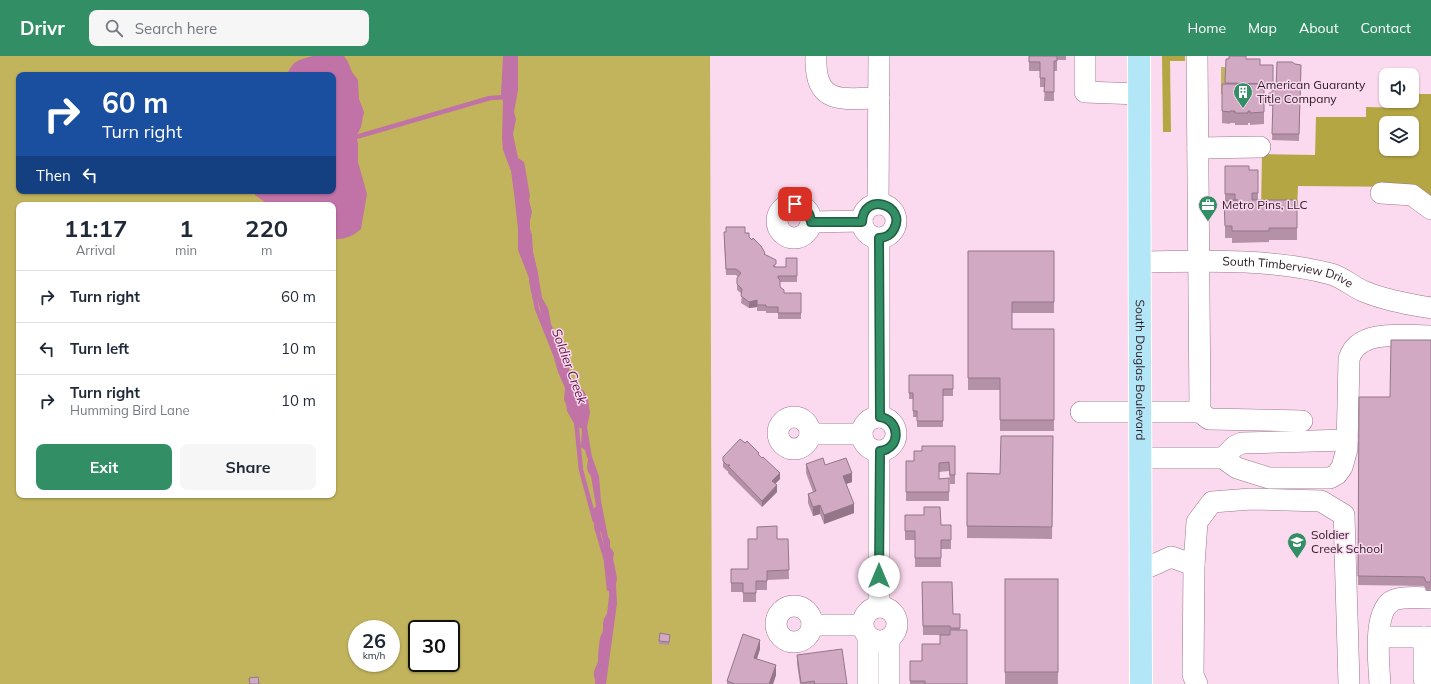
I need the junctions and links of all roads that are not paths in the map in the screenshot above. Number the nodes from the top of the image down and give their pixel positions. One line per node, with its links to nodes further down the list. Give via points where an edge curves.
1 (816, 56): 7 (street, via 817,80 820,88 828,94 837,98)
2 (878, 56): 7 (street)
3 (1085, 56): 6 (street, via 1085,92)
4 (1139, 56): 6 (main road, South Douglas Boulevard)
5 (1197, 56): 9 (street)
6 (1139, 94): 17 (main road, South Douglas Boulevard)
7 (878, 98): 11 (street)
8 (1260, 147): 9 (street)
9 (1198, 148): 16 (street)
10 (1381, 193): 12 (street, via 1412,195)
11 (878, 204): 14 (street, via 866,210); 15 (street, via 889,208 896,219 891,233)
12 (1431, 209)
13 (811, 222): 14 (street)
14 (862, 222): 15 (street, via 867,233)
15 (879, 238): 23 (street)
16 (1199, 261): 17 (street, South Timberview Drive); 18 (street, South Timberview Drive, via 1291,266 1332,274 1364,291 1407,304); 22 (street)
17 (1140, 262): 21 (main road, South Douglas Boulevard)
18 (1431, 308)
19 (1431, 336): 27 (street, via 1376,336 1355,347 1349,359)
20 (1081, 412): 21 (street)
21 (1140, 412): 22 (street); 29 (main road, South Douglas Boulevard)
22 (1200, 412): 24 (street, via 1209,419)
23 (880, 417): 26 (street, via 872,418 865,423); 28 (street, via 892,423 896,435 890,447)
24 (1302, 421)
25 (810, 434): 26 (street)
26 (862, 434): 28 (street, via 867,446)
27 (1347, 440): 30 (street, via 1242,443); 30 (street, via 1342,467 1337,474 1327,479 1269,478 1237,468)
28 (880, 451): 34 (street)
29 (1140, 458): 30 (street); 32 (main road, South Douglas Boulevard)
30 (1223, 458)
31 (1194, 565): 32 (street, via 1170,557); 44 (street, via 1193,675); 45 (street, via 1197,522 1212,502 1251,499 1321,501 1344,515)
32 (1146, 567): 43 (main road, South Douglas Boulevard)
33 (1431, 598): 37 (street, via 1393,600 1386,606 1380,618)
34 (879, 607): 36 (street, via 867,612 863,618); 39 (street, via 890,610 896,620 896,630)
35 (812, 625): 36 (street)
36 (865, 631): 39 (street, via 878,642); 41 (street)
37 (1379, 637): 38 (street); 46 (street)
38 (1427, 637): 40 (street, via 1424,680)
39 (889, 639): 42 (street)
40 (1431, 680)
41 (868, 684)
42 (890, 684)
43 (1141, 684)
44 (1197, 684)
45 (1350, 684)
46 (1380, 684)

